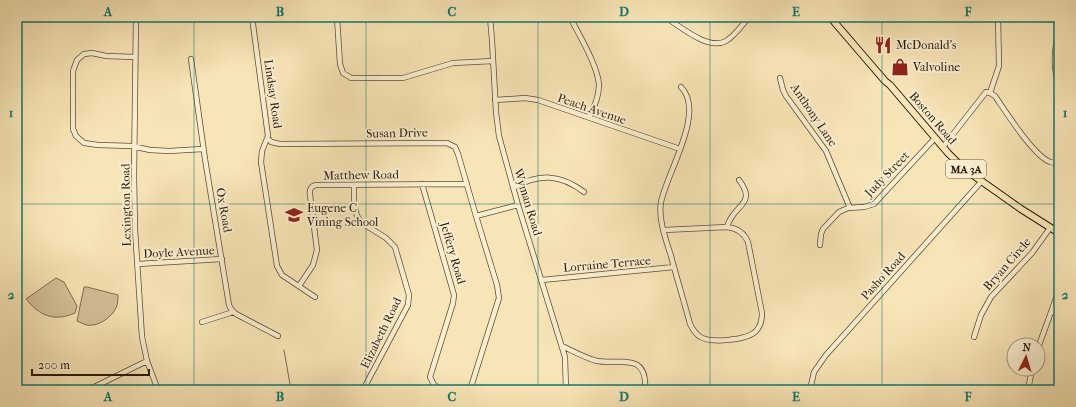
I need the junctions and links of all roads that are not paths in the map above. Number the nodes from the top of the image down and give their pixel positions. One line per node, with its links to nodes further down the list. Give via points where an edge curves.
1 (136, 17): 12 (street, Lexington Road)
2 (252, 17): 22 (street, Lindsay Road)
3 (337, 17): 14 (street, via 340,64 345,76 350,78 403,78 453,63)
4 (490, 17): 14 (street, Wyman Road)
5 (570, 17): 21 (street, via 598,80 598,94)
6 (665, 17): 7 (street, via 697,38 714,44 729,39)
7 (750, 17)
8 (830, 17): 16 (main road, Boston Road / MA 3A)
9 (836, 17): 16 (main road, Boston Road / MA 3A, via 887,78)
10 (998, 17): 19 (street, via 999,66)
11 (1059, 32): 17 (street, via 1055,50)
12 (135, 57): 24 (street, Lexington Road); 24 (street, via 92,53 80,57 73,71 73,129 78,140 88,144)
13 (191, 59): 26 (street, Ox Road)
14 (493, 61): 20 (street, Wyman Road)
15 (780, 78): 37 (street, Anthony Lane, via 786,96 826,151)
16 (890, 85): 23 (main road, Boston Road / MA 3A)
17 (1059, 85)
18 (681, 87): 27 (street, via 686,92 690,117)
19 (990, 93): 25 (street, via 986,92); 28 (street, via 1038,152 1049,162)
20 (495, 100): 21 (street, Peach Avenue, via 538,100); 34 (street, Wyman Road, via 500,142)
21 (589, 117): 27 (street, Peach Avenue)
22 (268, 138): 32 (street, Susan Drive, via 271,142 280,144 447,143 456,149); 48 (street, Lindsay Road, via 261,160 277,266 282,275)
23 (935, 138): 25 (main road, Boston Road / MA 3A); 37 (street, Judy Street, via 877,202 864,207)
24 (135, 147): 26 (street, via 169,151); 45 (street, Lexington Road, via 134,194)
25 (943, 147): 30 (main road, Boston Road / MA 3A)
26 (203, 149): 44 (street, Ox Road)
27 (680, 149): 41 (street, via 661,201 660,214)
28 (1059, 163)
29 (739, 180): 39 (street, via 746,190 746,198 730,217)
30 (981, 182): 40 (main road, Boston Road / MA 3A); 68 (street, Pasho Road, via 826,355 812,375)
31 (422, 184): 32 (street, Matthew Road); 33 (street, Matthew Road); 64 (street, Jeffery Road, via 454,295 430,377 434,385)
32 (467, 184): 38 (street, Susan Drive)
33 (354, 185): 48 (street, Matthew Road, via 316,185 311,189 317,250 314,265); 63 (street, Elizabeth Road, via 356,216 395,247 409,295 408,304)
34 (513, 188): 35 (street, via 535,179 552,177 564,179); 36 (street, Wyman Road)
35 (584, 192)
36 (518, 204): 38 (street); 47 (street, Wyman Road)
37 (850, 208): 43 (street, Judy Street, via 839,212 828,223 821,234)
38 (476, 216): 65 (street, via 499,298)
39 (727, 227): 41 (street); 46 (street, via 743,233 748,242 762,313 762,320 751,335 711,340 699,336 690,324)
40 (1050, 228): 42 (main road, Boston Road / MA 3A); 56 (street, Bryan Circle, via 1032,253 991,297 981,315)
41 (664, 230): 46 (street)
42 (1059, 233)
43 (820, 245)
44 (222, 259): 45 (street, Doyle Avenue); 52 (street, Ox Road, via 229,305)
45 (138, 264): 59 (street, Lexington Road, via 142,337)
46 (674, 267): 47 (street, Lorraine Terrace)
47 (542, 280): 58 (street, Wyman Road)
48 (299, 286): 50 (street, Lindsay Road)
49 (1059, 290): 51 (street)
50 (315, 297)
51 (1052, 311): 53 (street); 57 (street)
52 (233, 312): 54 (street); 55 (street)
53 (1059, 315)
54 (202, 322)
55 (278, 336)
56 (974, 337)
57 (1042, 337)
58 (562, 346): 66 (street, Wyman Road); 67 (street, via 596,360 626,361 635,364 643,373)
59 (147, 361): 61 (street); 62 (street, Lexington Road)
60 (1030, 377): 71 (street)
61 (88, 390)
62 (158, 390)
63 (363, 390)
64 (443, 390)
65 (470, 390)
66 (566, 390)
67 (645, 390)
68 (810, 390)
69 (901, 390): 70 (street)
70 (946, 390)
71 (1028, 390)

